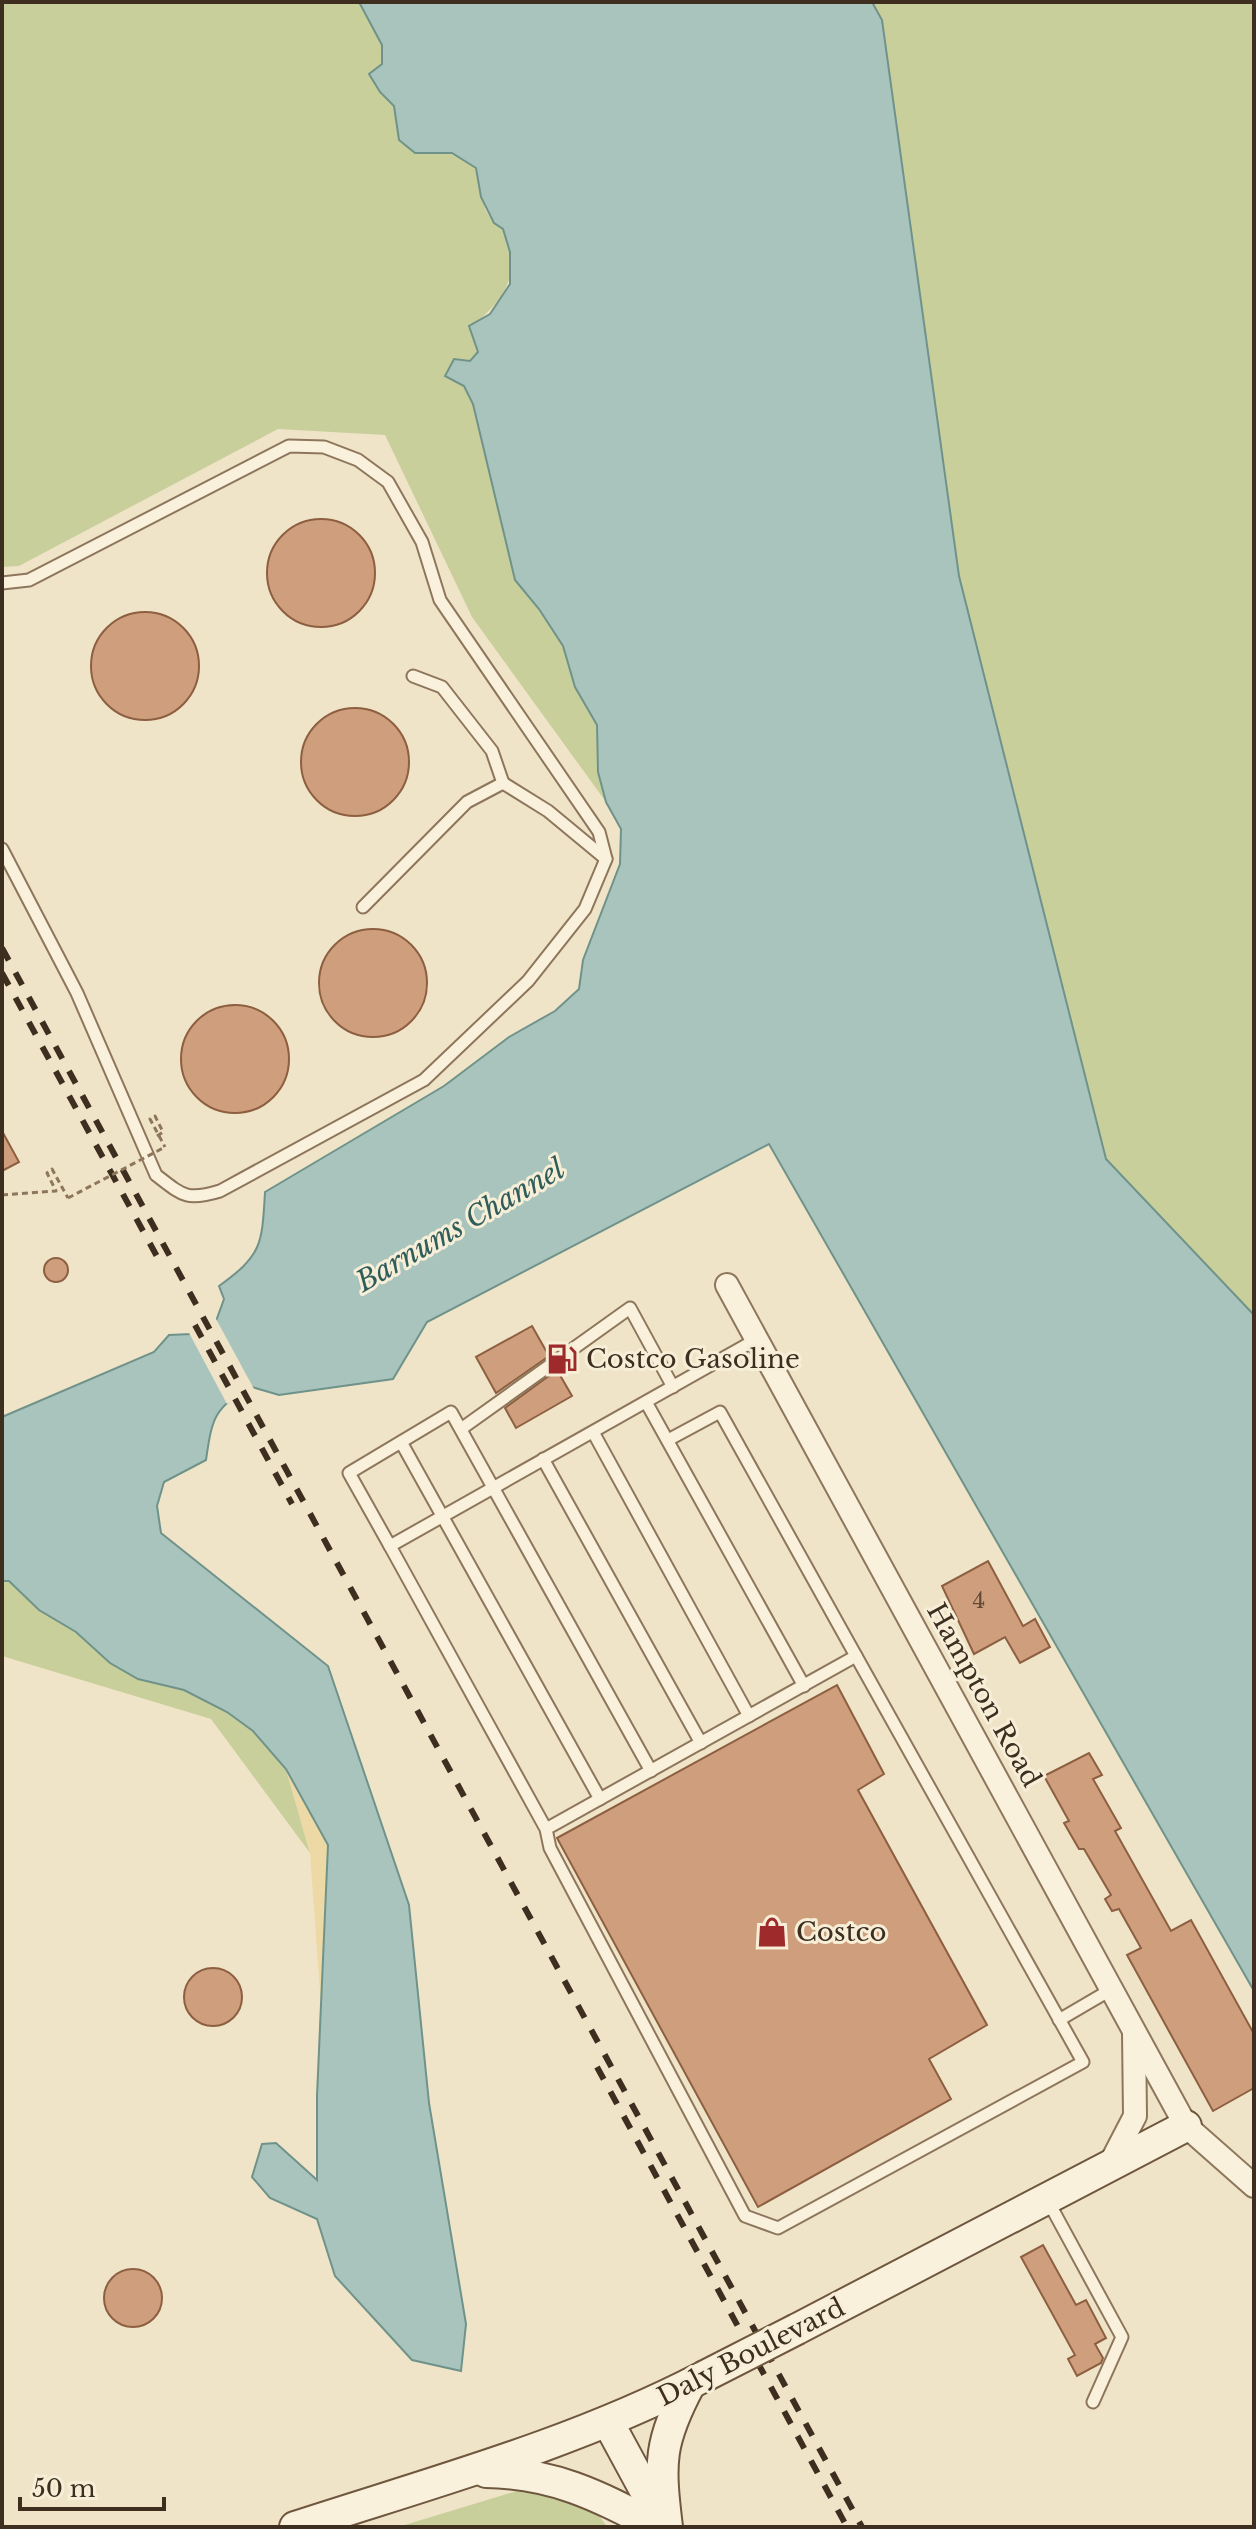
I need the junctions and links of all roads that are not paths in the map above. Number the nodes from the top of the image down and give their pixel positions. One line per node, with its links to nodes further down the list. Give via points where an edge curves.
1 (2, 583): 5 (lane, via 29,580 289,446 324,447 358,460 388,482 422,542 440,600 599,832)
2 (413, 676): 3 (lane, via 442,687 492,751)
3 (503, 783): 5 (lane, via 548,811); 6 (lane, via 467,802)
4 (2, 849): 5 (lane, via 77,993 156,1175 194,1199 220,1191 424,1080 528,981 585,909)
5 (606, 859)
6 (363, 907)
7 (727, 1285): 8 (street, Hampton Road)
8 (757, 1339): 9 (lane); 26 (street, Hampton Road)
9 (673, 1387): 10 (lane); 11 (lane, via 630,1308)
10 (646, 1402): 12 (lane); 13 (lane)
11 (461, 1429): 14 (lane, via 451,1412); 16 (lane)
12 (593, 1432): 15 (lane); 21 (lane)
13 (668, 1440): 19 (lane, via 720,1412); 20 (lane)
14 (401, 1442): 17 (lane); 18 (lane, via 349,1473)
15 (543, 1459): 16 (lane); 22 (lane)
16 (494, 1487): 17 (lane); 23 (lane)
17 (443, 1516): 18 (lane); 24 (lane)
18 (390, 1546): 25 (lane)
19 (856, 1656): 20 (lane); 27 (lane)
20 (804, 1686): 21 (lane)
21 (749, 1716): 22 (lane)
22 (701, 1743): 23 (lane)
23 (651, 1771): 24 (lane)
24 (600, 1799): 25 (lane)
25 (546, 1829): 27 (lane, via 550,1848 745,2216 778,2228 1083,2062)
26 (1112, 1989): 27 (lane); 28 (street, Hampton Road)
27 (1059, 2020)
28 (1134, 2028): 29 (street, Hampton Road); 30 (street, Hampton Road, via 1135,2116)
29 (1186, 2126): 30 (main road, Daly Boulevard); 31 (street, Hampton Road)
30 (1107, 2168): 32 (main road, Daly Boulevard)
31 (1254, 2186)
32 (1048, 2201): 33 (main road, Daly Boulevard, bridge); 34 (lane, via 1122,2337)
33 (697, 2380): 35 (main road, Daly Boulevard); 39 (main road, via 672,2419 662,2447)
34 (1093, 2402)
35 (608, 2422): 36 (main road, Daly Boulevard); 39 (main road)
36 (464, 2472): 37 (main road, Daly Boulevard); 38 (main road, via 521,2472 560,2480)
37 (295, 2527)
38 (658, 2527)
39 (666, 2527)

